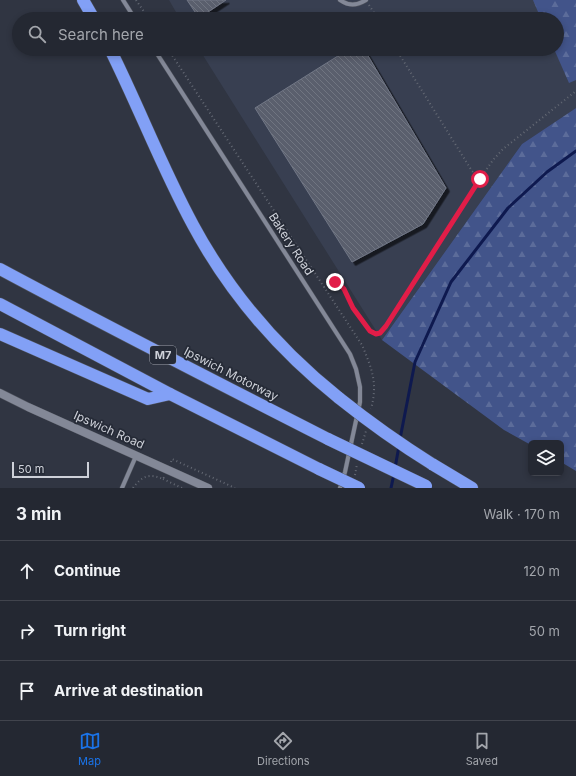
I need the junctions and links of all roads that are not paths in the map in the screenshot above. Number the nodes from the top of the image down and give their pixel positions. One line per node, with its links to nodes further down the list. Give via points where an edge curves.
1 (83, 0): 5 (highway)
2 (122, 0): 6 (street)
3 (340, 0): 4 (street, via 346,4 359,4)
4 (366, 0)
5 (90, 12)
6 (130, 12)
7 (113, 56): 20 (highway, bridge, via 194,226 227,280 267,330 321,384 370,423)
8 (158, 56): 18 (street, Bakery Road, via 350,354 360,387 360,402)
9 (0, 269): 15 (highway, Ipswich Motorway / M7, bridge, via 207,378)
10 (0, 304): 13 (highway, M7)
11 (0, 334): 13 (highway, via 148,399)
12 (0, 393): 14 (street, Ipswich Road)
13 (170, 394): 19 (highway, M7, bridge)
14 (136, 455): 16 (street); 17 (street, Ipswich Road)
15 (428, 487)
16 (122, 488)
17 (208, 488)
18 (340, 488)
19 (359, 488)
20 (472, 488)

